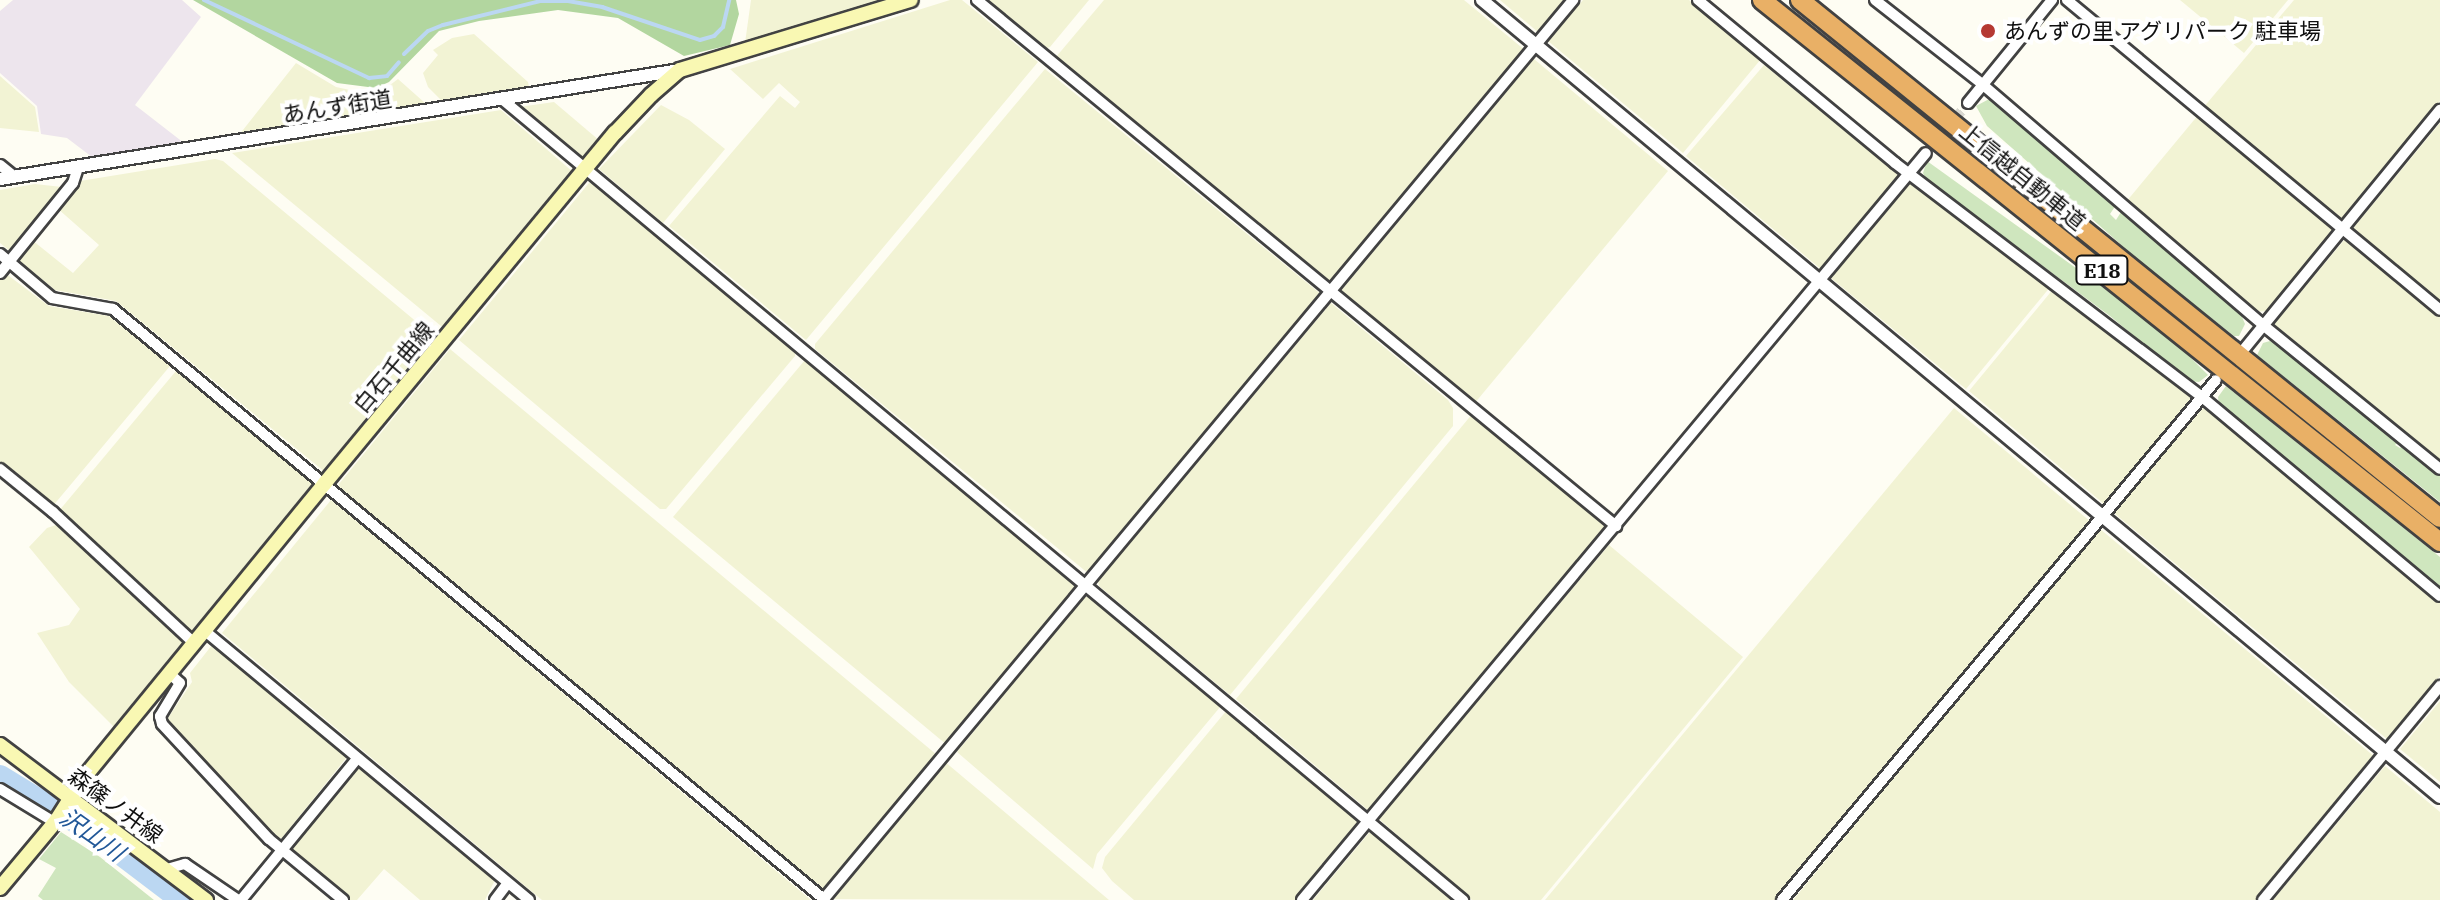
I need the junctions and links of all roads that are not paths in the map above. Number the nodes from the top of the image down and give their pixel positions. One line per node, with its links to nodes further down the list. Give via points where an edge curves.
1 (911, 0): 12 (main road, 白石千曲線)
2 (977, 0): 28 (street)
3 (1482, 0): 11 (street)
4 (1573, 0): 11 (street)
5 (1698, 0): 21 (street)
6 (1762, 0): 40 (highway, 上信越自動車道 / E18)
7 (1800, 0): 38 (highway, 上信越自動車道 / E18)
8 (1875, 0): 13 (street)
9 (2052, 0): 13 (street)
10 (2067, 0): 24 (street)
11 (1536, 45): 27 (street); 28 (street)
12 (680, 70): 14 (street, あんず街道); 20 (main road, 白石千曲線)
13 (1982, 84): 15 (street); 30 (street)
14 (503, 100): 19 (street, あんず街道); 20 (street)
15 (1968, 103)
16 (2440, 110): 24 (street)
17 (1926, 153): 21 (street)
18 (0, 165): 22 (street)
19 (78, 168): 22 (street, あんず街道); 25 (street, via 73,183)
20 (585, 169): 36 (main road, 白石千曲線); 41 (street)
21 (1911, 171): 27 (street); 33 (street)
22 (15, 177): 23 (street, あんず街道)
23 (0, 179)
24 (2342, 229): 29 (street); 30 (street)
25 (4, 258): 26 (street); 36 (street, via 52,298 113,309)
26 (0, 273)
27 (1821, 281): 37 (street); 39 (street)
28 (1332, 291): 39 (street); 41 (street)
29 (2440, 310)
30 (2263, 325): 31 (street); 35 (street)
31 (2245, 348)
32 (2216, 380): 33 (street)
33 (2202, 397): 37 (street); 42 (street)
34 (0, 469): 44 (street)
35 (2440, 469)
36 (325, 483): 43 (main road, 白石千曲線); 64 (street)
37 (2101, 515): 48 (street); 67 (street)
38 (2440, 518)
39 (1616, 526): 53 (street)
40 (2440, 542)
41 (1086, 586): 53 (street); 64 (street)
42 (2440, 596)
43 (205, 631): 44 (main road, 白石千曲線); 49 (street)
44 (195, 644): 45 (main road, 白石千曲線)
45 (170, 674): 52 (main road, 白石千曲線); 55 (street, via 180,683 160,716 162,724)
46 (2440, 686): 48 (street)
47 (0, 745): 52 (main road, 森篠ノ井線)
48 (2386, 752): 51 (street); 68 (street)
49 (357, 759): 55 (street); 57 (street)
50 (0, 789): 54 (street)
51 (2440, 797)
52 (70, 801): 54 (main road, 白石千曲線); 56 (main road, 森篠ノ井線)
53 (1368, 821): 65 (street); 66 (street)
54 (55, 822): 58 (main road, 白石千曲線)
55 (283, 848): 60 (street); 61 (street)
56 (167, 869): 59 (main road, 森篠ノ井線); 60 (street, via 185,864)
57 (508, 883): 62 (street); 63 (street)
58 (0, 888)
59 (206, 900)
60 (240, 900)
61 (343, 900)
62 (495, 900)
63 (529, 900)
64 (824, 900)
65 (1302, 900)
66 (1463, 900)
67 (1782, 900)
68 (2263, 900)

